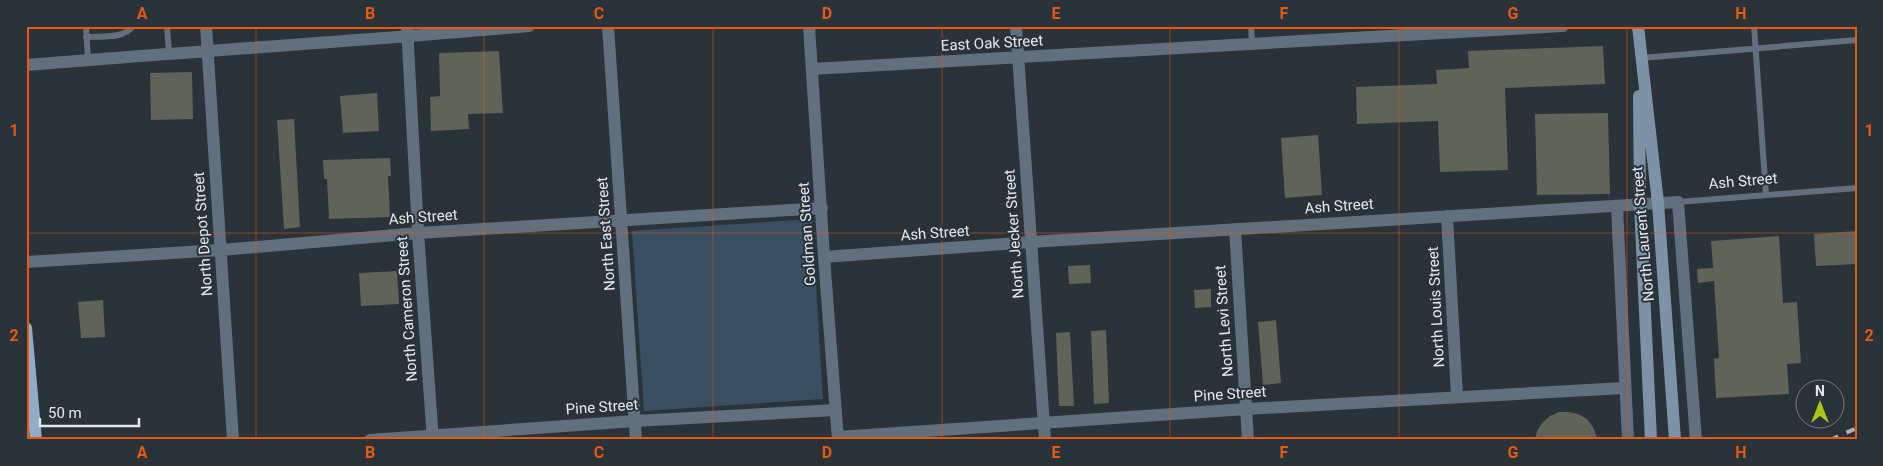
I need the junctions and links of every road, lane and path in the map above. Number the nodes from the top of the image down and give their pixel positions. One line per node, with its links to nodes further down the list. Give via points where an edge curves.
1 (86, 26): 14 (lane)
2 (133, 26): 14 (lane, via 122,35)
3 (168, 26): 19 (lane)
4 (206, 26): 18 (street, North Depot Street)
5 (529, 26): 13 (street)
6 (608, 26): 33 (street, North East Street)
7 (810, 26): 24 (street, Goldman Street)
8 (1016, 26): 20 (street, North Jecker Street)
9 (1251, 26): 16 (lane)
10 (1563, 26): 16 (street, East Oak Street)
11 (1638, 26): 21 (main road, North Laurent Street); 29 (main road, North Laurent Street)
12 (1754, 26): 17 (lane)
13 (407, 31): 18 (street); 35 (street, North Cameron Street)
14 (86, 38): 22 (lane)
15 (1857, 40): 17 (lane)
16 (1252, 44): 20 (street, East Oak Street)
17 (1756, 49): 21 (lane); 26 (lane)
18 (207, 50): 19 (street); 37 (street, North Depot Street)
19 (169, 53): 22 (street)
20 (1019, 58): 24 (street, East Oak Street); 36 (street, North Jecker Street)
21 (1642, 58): 28 (main road, North Laurent Street)
22 (88, 60): 23 (street)
23 (26, 65)
24 (812, 69): 31 (street, Goldman Street)
25 (1857, 188): 26 (lane, Ash Street)
26 (1766, 195): 27 (lane, Ash Street)
27 (1678, 202): 28 (street, Ash Street); 58 (street)
28 (1658, 203): 29 (street, Ash Street); 57 (main road, North Laurent Street)
29 (1640, 204): 30 (street, Ash Street); 56 (main road, North Laurent Street)
30 (1616, 206): 32 (street, Ash Street); 41 (street)
31 (822, 208): 33 (street, Ash Street); 38 (street, Goldman Street)
32 (1447, 216): 34 (street, Ash Street); 42 (street, North Louis Street)
33 (621, 221): 35 (street, Ash Street); 45 (street, North East Street)
34 (1235, 230): 36 (street, Ash Street); 43 (street, North Levi Street)
35 (418, 233): 37 (street, Ash Street); 47 (street, North Cameron Street)
36 (1031, 242): 38 (street, Ash Street); 46 (street, North Jecker Street)
37 (221, 250): 39 (street, Ash Street); 50 (street, North Depot Street)
38 (824, 257): 44 (street, Goldman Street)
39 (26, 262)
40 (26, 328): 49 (main road)
41 (1624, 388): 42 (street, Pine Street); 55 (street)
42 (1457, 396): 43 (street, Pine Street)
43 (1246, 409): 46 (street, Pine Street); 54 (street, North Levi Street)
44 (836, 410): 45 (street, Pine Street); 48 (street, Goldman Street)
45 (634, 421): 47 (street, Pine Street); 52 (street, North East Street)
46 (1043, 422): 48 (street, Pine Street); 53 (street, North Jecker Street)
47 (432, 437): 51 (street, Pine Street)
48 (838, 438)
49 (36, 440)
50 (233, 440)
51 (370, 440)
52 (636, 440)
53 (1045, 440)
54 (1248, 440)
55 (1628, 440)
56 (1651, 440)
57 (1675, 440)
58 (1696, 440)

